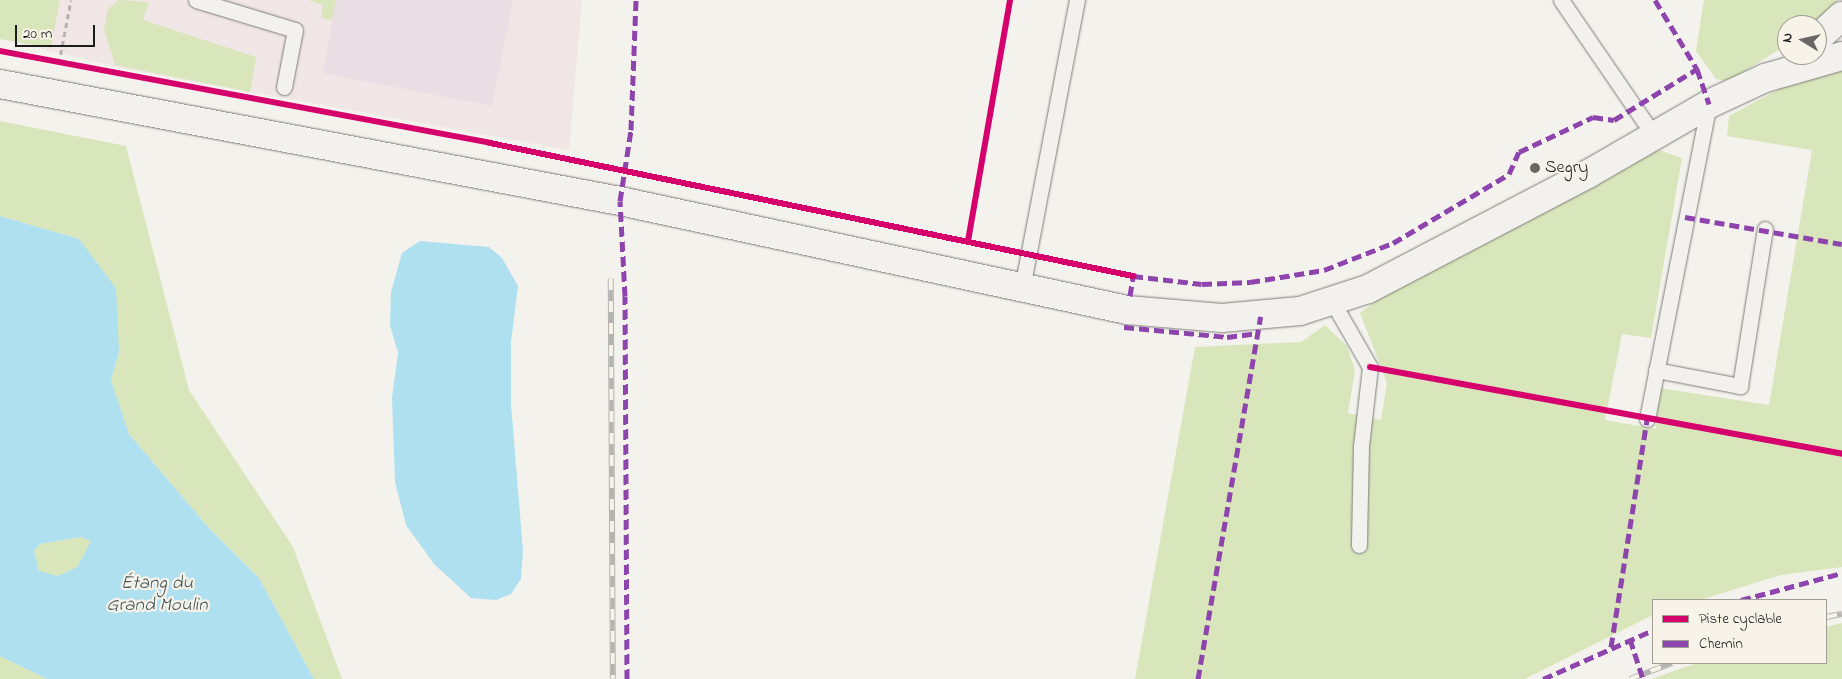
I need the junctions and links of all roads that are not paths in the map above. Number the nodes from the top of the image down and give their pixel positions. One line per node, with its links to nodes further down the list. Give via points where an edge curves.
1 (196, 0): 10 (lane, via 295,30)
2 (1077, 0): 14 (lane)
3 (1561, 0): 12 (lane)
4 (1842, 16): 5 (street)
5 (1827, 30)
6 (1842, 56): 8 (street)
7 (1783, 65): 8 (street)
8 (1765, 78): 11 (street)
9 (0, 84): 14 (street, via 620,201)
10 (284, 87)
11 (1709, 104): 12 (street); 16 (lane)
12 (1654, 136): 15 (street, via 1410,269)
13 (1765, 229): 16 (lane, via 1740,386)
14 (1022, 288): 15 (street, via 1175,316 1261,316)
15 (1332, 301): 18 (lane, via 1370,367 1360,446)
16 (1656, 370): 17 (lane)
17 (1647, 419)
18 (1359, 545)

